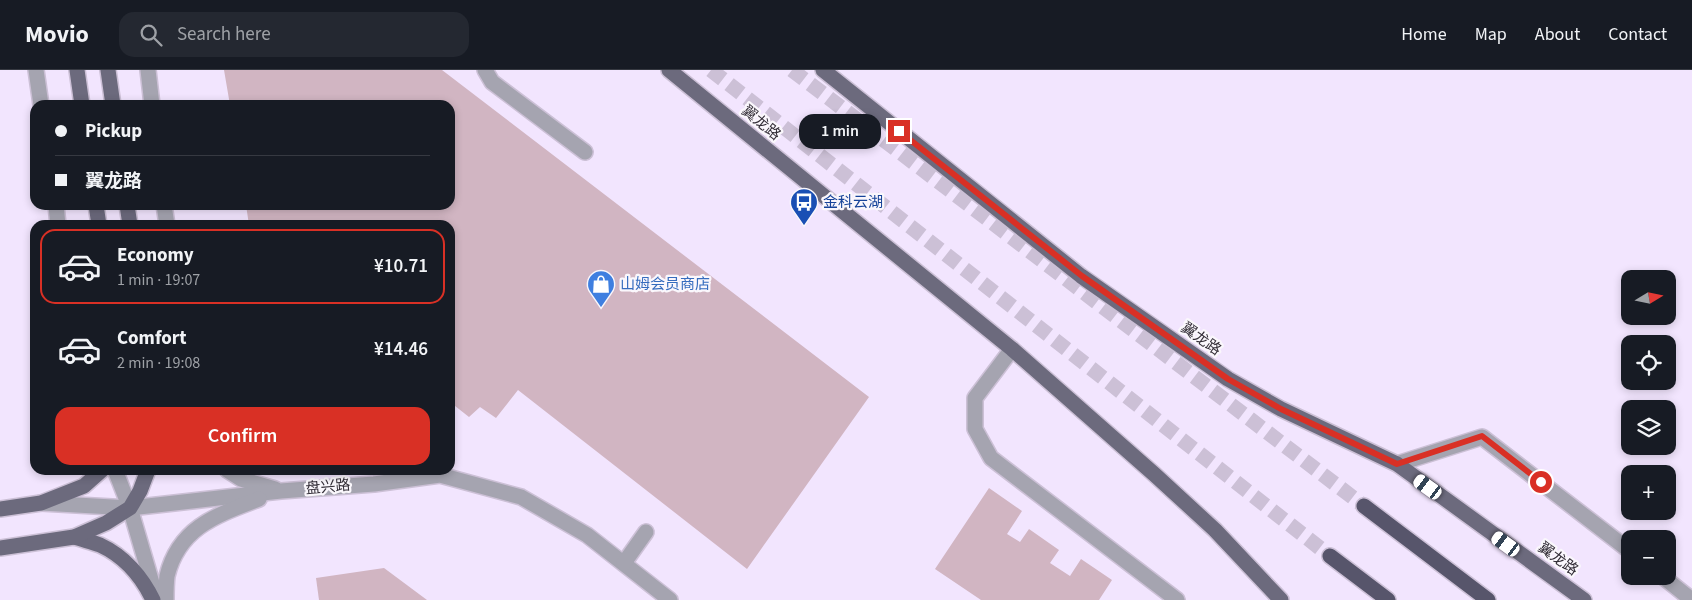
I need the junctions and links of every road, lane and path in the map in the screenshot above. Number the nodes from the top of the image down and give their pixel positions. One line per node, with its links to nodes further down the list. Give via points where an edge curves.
1 (36, 70): 8 (street)
2 (77, 70): 9 (main road)
3 (108, 70): 10 (main road)
4 (148, 70): 11 (street)
5 (485, 70): 12 (street, via 492,82)
6 (669, 70): 13 (main road, 翼龙路)
7 (823, 70): 14 (main road, 翼龙路, via 1082,276 1228,379 1281,409)
8 (40, 100)
9 (81, 100)
10 (112, 100)
11 (151, 100)
12 (585, 152)
13 (1012, 349): 35 (street, via 975,398 975,429 991,458); 36 (main road, 翼龙路, via 1215,530)
14 (1397, 464): 26 (street, via 1482,436); 39 (main road, 翼龙路)
15 (96, 475): 20 (main road, via 84,486)
16 (117, 475): 22 (street)
17 (146, 475): 22 (main road)
18 (235, 475): 19 (street)
19 (281, 491): 22 (street, 盘兴路); 29 (street, 盘兴路, via 440,475 521,497 586,534); 33 (street, via 218,515 194,530 177,552 167,576)
20 (40, 503): 22 (street, 盘兴路); 23 (main road)
21 (1364, 506): 38 (highway)
22 (130, 508): 25 (main road); 32 (street)
23 (0, 509)
24 (646, 532): 29 (street)
25 (74, 537): 27 (main road); 31 (main road, via 100,545 120,557 136,573)
26 (1621, 545)
27 (0, 548)
28 (1330, 556): 37 (highway)
29 (624, 563): 34 (street, 盘兴路)
30 (1673, 585): 40 (street)
31 (153, 600)
32 (157, 600)
33 (166, 600)
34 (670, 600)
35 (1177, 600)
36 (1281, 600)
37 (1388, 600)
38 (1488, 600)
39 (1584, 600)
40 (1692, 600)

